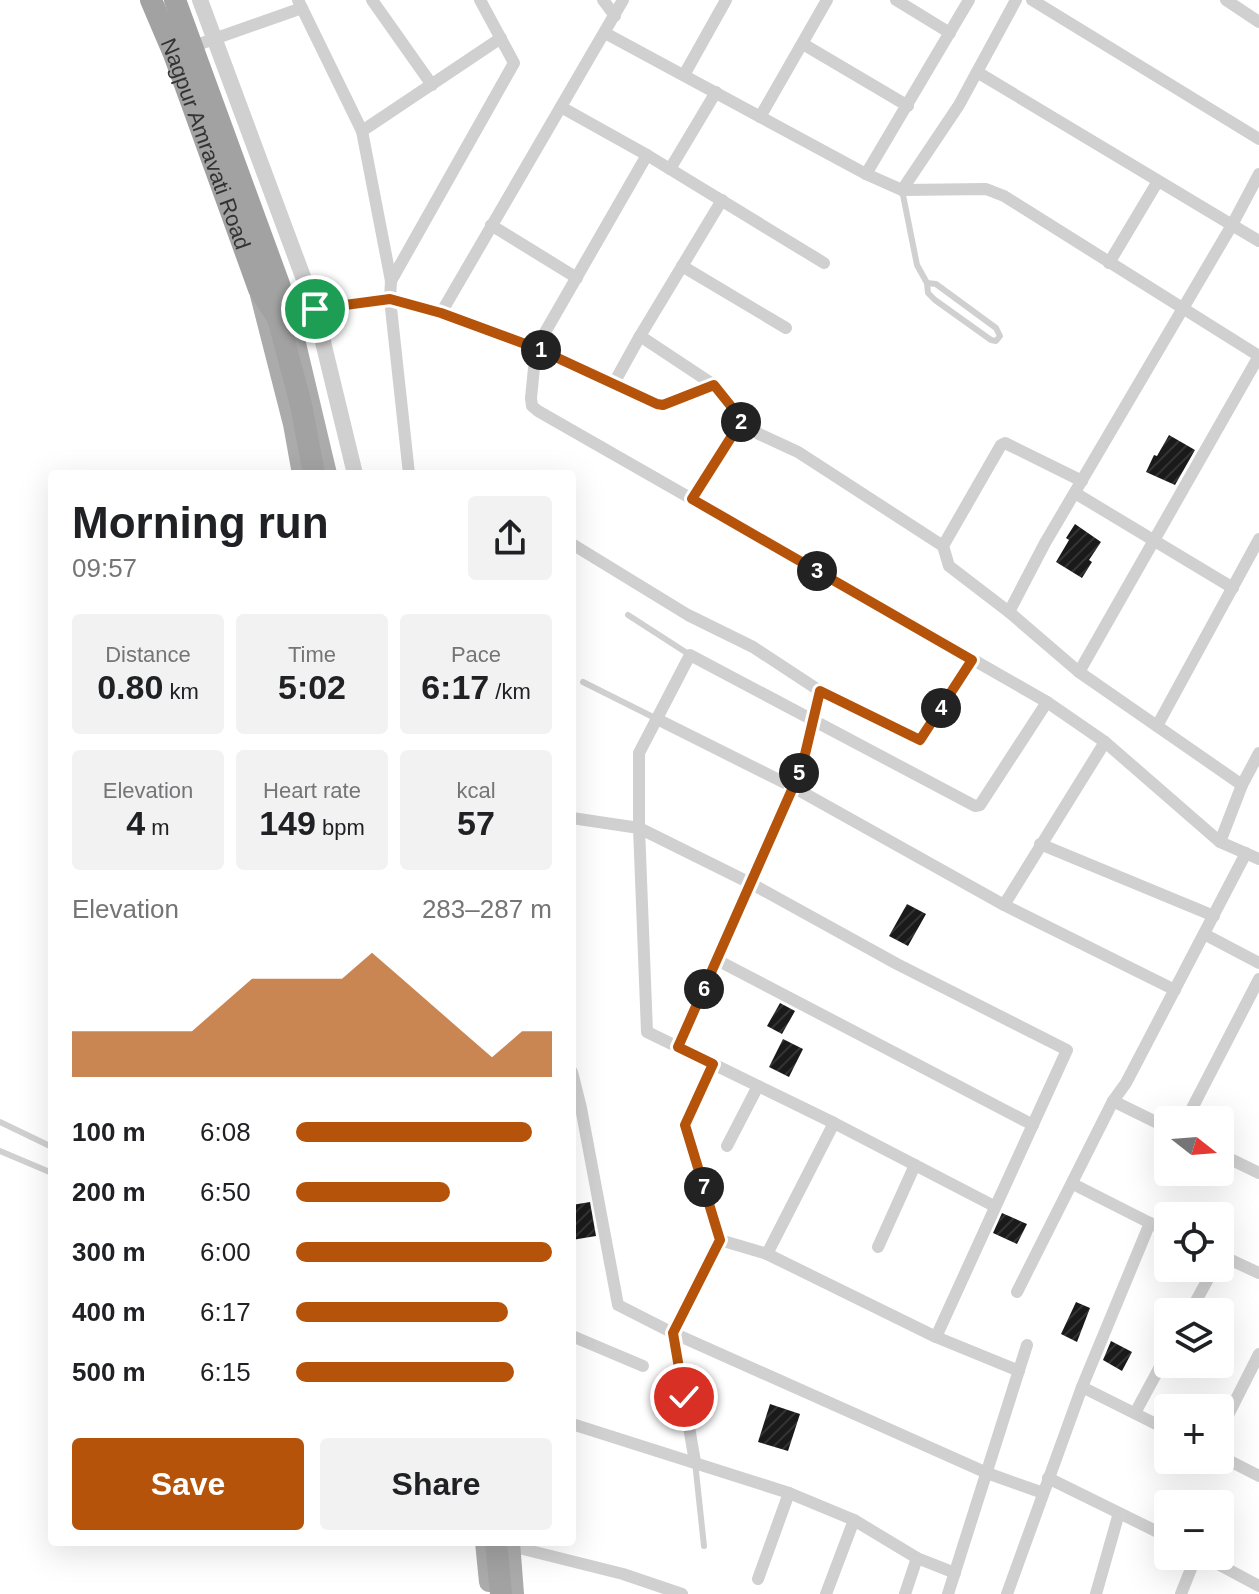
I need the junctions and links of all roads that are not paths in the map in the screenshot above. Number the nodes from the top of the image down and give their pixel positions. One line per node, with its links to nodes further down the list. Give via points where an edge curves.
1 (151, 0): 49 (highway, Nagpur Amravati Road)
2 (175, 0): 23 (highway, Nagpur Amravati Road)
3 (200, 0): 21 (street)
4 (372, 0): 26 (street)
5 (480, 0): 20 (street)
6 (603, 0): 16 (street)
7 (623, 0): 16 (street)
8 (726, 0): 25 (street)
9 (827, 0): 22 (street)
10 (896, 0): 19 (street)
11 (969, 0): 19 (street)
12 (1016, 0): 24 (street)
13 (1032, 0): 32 (street)
14 (1226, 0): 17 (street)
15 (300, 4): 21 (street); 31 (street)
16 (615, 16): 18 (street)
17 (1259, 22)
18 (605, 33): 25 (street); 29 (street)
19 (950, 33): 28 (street)
20 (501, 38): 26 (street); 47 (street, via 514,63)
21 (216, 39): 23 (street); 51 (street)
22 (803, 44): 28 (street); 30 (street)
23 (194, 46): 49 (highway, Nagpur Amravati Road)
24 (977, 72): 37 (street); 38 (street)
25 (684, 75): 27 (street)
26 (432, 85): 31 (street)
27 (716, 92): 30 (street); 34 (street)
28 (908, 106): 35 (street)
29 (561, 107): 33 (street); 40 (street)
30 (760, 117): 35 (street)
31 (362, 131): 47 (street)
32 (1259, 139)
33 (647, 155): 34 (street); 46 (street)
34 (670, 169): 39 (street)
35 (866, 174): 38 (street)
36 (1259, 174): 41 (street)
37 (1158, 181): 41 (street); 44 (street)
38 (902, 190): 44 (street, via 986,189); 48 (lane, via 917,265)
39 (722, 200): 43 (street); 45 (street)
40 (491, 225): 46 (street); 53 (street)
41 (1232, 225): 42 (street); 52 (street)
42 (1259, 241)
43 (824, 263)
44 (1109, 263): 52 (street)
45 (682, 266): 55 (street); 56 (street)
46 (577, 278): 57 (street)
47 (391, 281): 50 (street)
48 (927, 283): 48 (lane, via 928,293 968,324 991,340 1000,336 936,284)
49 (269, 288): 54 (highway, Nagpur Amravati Road); 62 (main road, Nagpur Amravati Road)
50 (390, 299): 51 (street); 53 (street); 66 (street)
51 (315, 309): 54 (street); 65 (street)
52 (1183, 311): 58 (street); 67 (street)
53 (441, 313): 57 (street)
54 (284, 316): 63 (highway); 64 (main road, Nagpur Amravati Road)
55 (786, 328)
56 (640, 336): 59 (street); 60 (street)
57 (536, 348): 59 (street); 69 (street, via 532,406)
58 (1259, 356): 71 (street)
59 (614, 383): 60 (street, via 663,405)
60 (714, 385): 61 (street)
61 (742, 420): 69 (street); 73 (street)
62 (301, 470)
63 (313, 470)
64 (326, 470)
65 (354, 470)
66 (409, 470)
67 (1082, 481): 68 (street); 73 (street, via 1005,443)
68 (1075, 493): 71 (street); 75 (street)
69 (692, 499): 78 (street)
70 (1259, 539): 74 (street)
71 (1154, 541): 74 (street); 79 (street)
72 (576, 546): 81 (street)
73 (943, 546): 75 (street, via 949,566)
74 (1233, 588): 85 (street)
75 (1009, 612): 79 (street)
76 (628, 615): 77 (lane)
77 (690, 655): 83 (street); 84 (street)
78 (972, 660): 81 (street, via 920,740); 82 (street)
79 (1079, 672): 85 (street)
80 (583, 682): 83 (lane)
81 (820, 691): 84 (street)
82 (1047, 702): 84 (street, via 975,806); 86 (street)
83 (657, 719): 89 (street); 91 (street, via 639,753)
84 (811, 721): 89 (street)
85 (1157, 726): 88 (street)
86 (1105, 742): 92 (street); 93 (street)
87 (1259, 753): 88 (street)
88 (1242, 785): 92 (street)
89 (793, 787): 96 (street); 97 (street)
90 (576, 819): 91 (street)
91 (639, 828): 96 (street); 104 (street, via 647,1032)
92 (1220, 842): 94 (street)
93 (1040, 844): 97 (street); 98 (street)
94 (1246, 853): 95 (street); 98 (street)
95 (1259, 859)
96 (752, 884): 100 (street); 113 (street, via 1067,1050)
97 (1004, 905): 103 (street)
98 (1214, 916): 99 (street)
99 (1204, 934): 101 (street); 103 (street)
100 (717, 960): 104 (street); 113 (street)
101 (1259, 963)
102 (1259, 979): 109 (street)
103 (1175, 990): 108 (street)
104 (678, 1047): 105 (street)
105 (713, 1064): 106 (street); 125 (street, via 685,1125)
106 (758, 1086): 112 (street); 115 (street)
107 (576, 1092): 131 (street, via 618,1305)
108 (1113, 1101): 110 (street); 121 (street)
109 (1193, 1106)
110 (1154, 1121)
111 (0, 1122): 114 (lane)
112 (834, 1123): 118 (street); 127 (street)
113 (1033, 1125): 122 (street)
114 (48, 1145)
115 (727, 1146)
116 (0, 1151): 119 (lane)
117 (1234, 1160): 120 (street)
118 (915, 1165): 122 (street); 126 (street)
119 (48, 1171)
120 (1258, 1171)
121 (1073, 1184): 123 (street); 130 (street)
122 (994, 1206): 132 (street)
123 (1150, 1223): 124 (street); 140 (street)
124 (1154, 1225)
125 (720, 1240): 127 (street); 131 (street)
126 (878, 1247)
127 (767, 1254): 132 (street)
128 (1234, 1262): 129 (street)
129 (1259, 1273)
130 (1017, 1292)
131 (673, 1333): 145 (street); 147 (street)
132 (936, 1337): 137 (street)
133 (576, 1338): 136 (street)
134 (1027, 1345): 137 (street)
135 (1259, 1354): 139 (street)
136 (643, 1366)
137 (1019, 1371): 147 (street)
138 (1154, 1378): 142 (street)
139 (1254, 1378): 141 (street)
140 (1082, 1387): 142 (street); 149 (street)
141 (1234, 1409)
142 (1135, 1413): 143 (street)
143 (1154, 1423)
144 (576, 1425): 145 (street)
145 (695, 1462): 150 (street); 159 (lane)
146 (1234, 1463): 148 (street)
147 (987, 1473): 151 (street); 163 (street)
148 (1259, 1476)
149 (1048, 1478): 151 (street); 152 (street)
150 (789, 1493): 153 (street); 164 (street)
151 (1043, 1493): 173 (street)
152 (1119, 1513): 154 (street); 174 (street)
153 (854, 1520): 160 (street); 170 (street)
154 (1154, 1530)
155 (485, 1546): 166 (main road)
156 (506, 1546): 167 (highway)
157 (506, 1546): 168 (main road)
158 (517, 1546): 169 (street)
159 (704, 1546)
160 (917, 1558): 163 (street); 171 (street)
161 (1190, 1570): 175 (street)
162 (1229, 1570): 165 (street)
163 (955, 1573): 172 (street)
164 (758, 1579)
165 (1259, 1586)
166 (490, 1594)
167 (501, 1594)
168 (514, 1594)
169 (682, 1594)
170 (826, 1594)
171 (905, 1594)
172 (948, 1594)
173 (1007, 1594)
174 (1096, 1594)
175 (1181, 1594)

